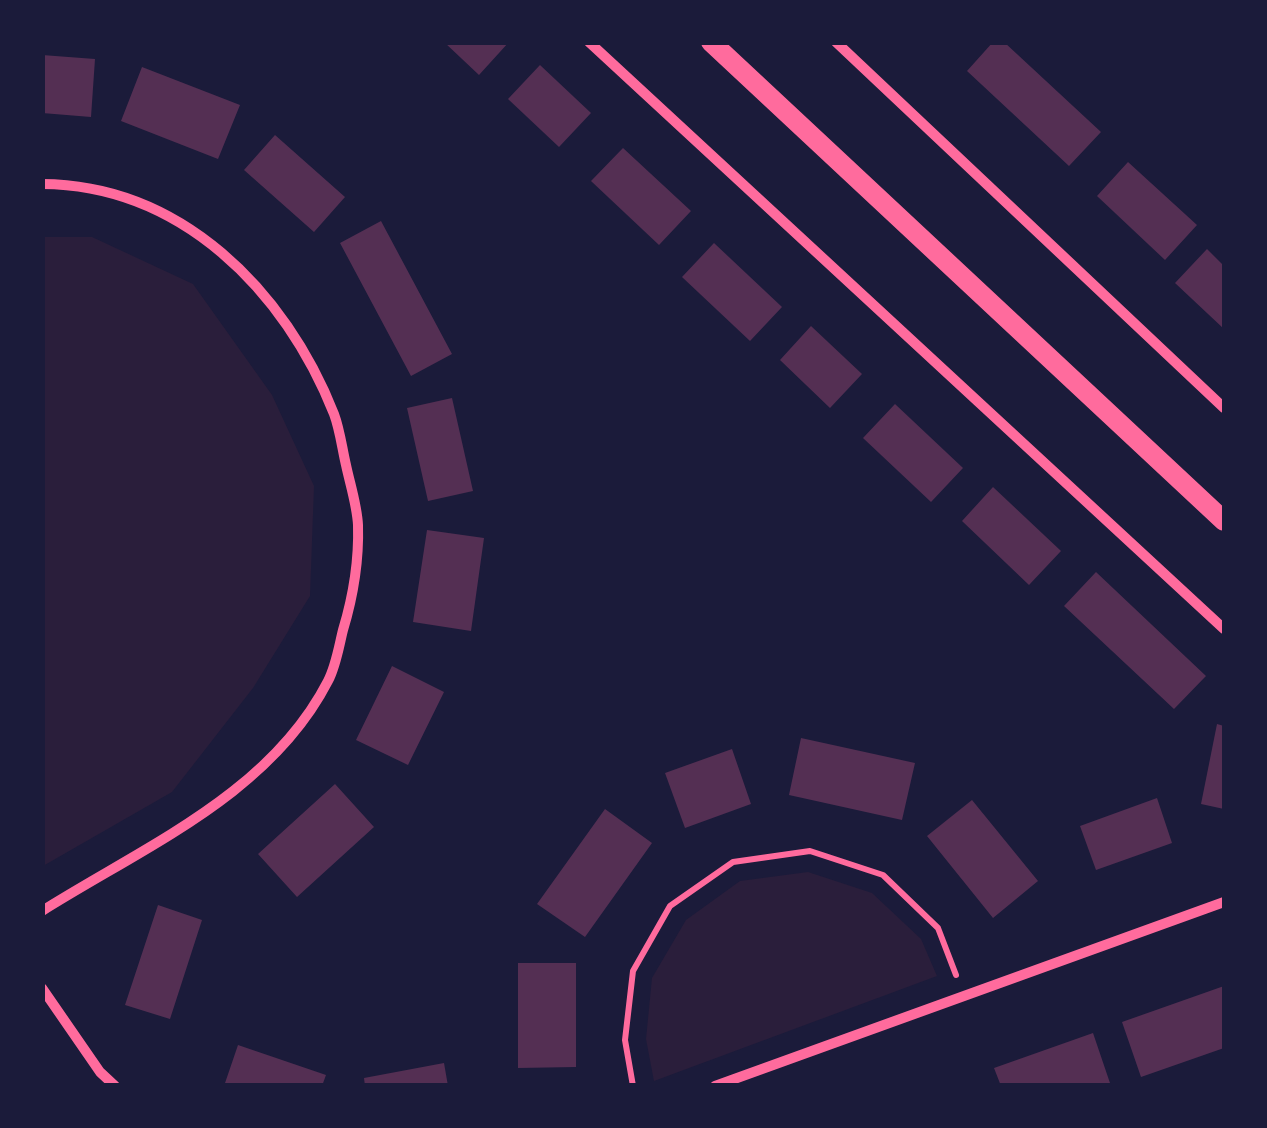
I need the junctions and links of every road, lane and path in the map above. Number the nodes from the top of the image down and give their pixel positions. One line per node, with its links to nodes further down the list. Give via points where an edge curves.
1 (588, 42): 7 (street)
2 (711, 42): 6 (main road)
3 (836, 42): 5 (street)
4 (42, 184): 9 (street, via 80,184 149,204 209,241 257,286 302,346 335,416 358,524 351,602 330,679 303,720 253,778)
5 (1224, 408)
6 (1221, 511)
7 (1224, 628)
8 (1224, 902): 11 (street)
9 (42, 912)
10 (42, 988): 12 (street)
11 (965, 997): 13 (path, via 938,928 883,876 810,851 732,862 670,906 633,971 625,1040); 14 (street)
12 (114, 1086)
13 (633, 1086)
14 (715, 1086)

